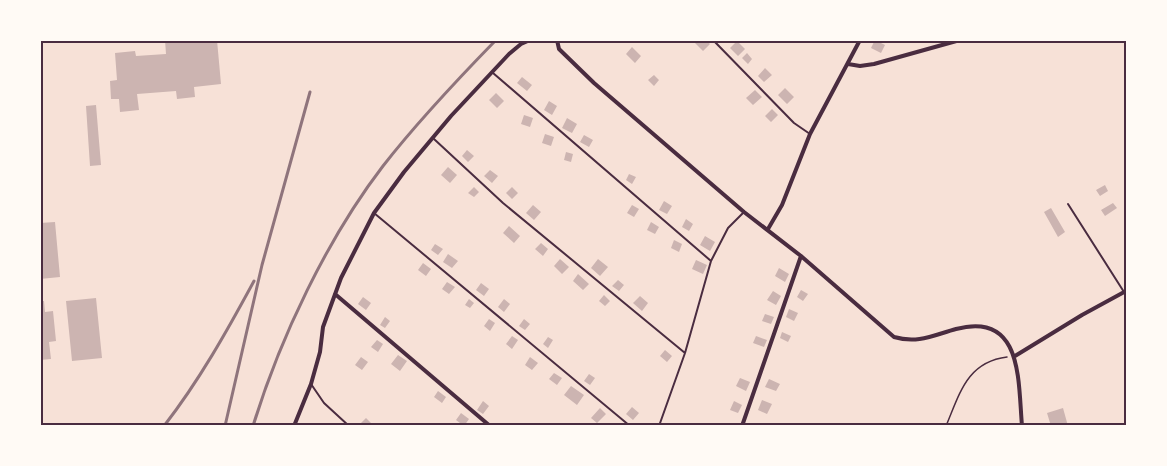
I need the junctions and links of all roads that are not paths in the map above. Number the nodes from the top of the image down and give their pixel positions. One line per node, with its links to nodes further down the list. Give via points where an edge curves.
1 (530, 40): 7 (street, via 509,54)
2 (557, 40): 11 (street, via 559,49 579,70)
3 (713, 40): 8 (lane, via 794,123)
4 (960, 40): 6 (street, via 874,64)
5 (858, 41): 6 (street)
6 (848, 64): 8 (street)
7 (493, 73): 9 (street); 15 (lane)
8 (810, 134): 13 (street, via 782,205)
9 (433, 139): 12 (street); 18 (lane, via 503,203)
10 (1068, 204): 16 (lane)
11 (744, 212): 13 (street); 15 (lane, via 728,228)
12 (374, 213): 17 (street); 24 (lane)
13 (768, 229): 14 (street)
14 (801, 256): 19 (street, via 894,337 914,341 966,327 991,328 1002,334); 26 (street)
15 (711, 261): 18 (lane)
16 (1125, 292): 19 (street)
17 (335, 294): 20 (street, via 323,327); 23 (street)
18 (685, 353): 25 (lane)
19 (1015, 356): 27 (street)
20 (311, 384): 21 (street); 22 (lane, via 324,404)
21 (294, 426)
22 (349, 426)
23 (490, 426)
24 (630, 426)
25 (659, 426)
26 (742, 426)
27 (1022, 426)

